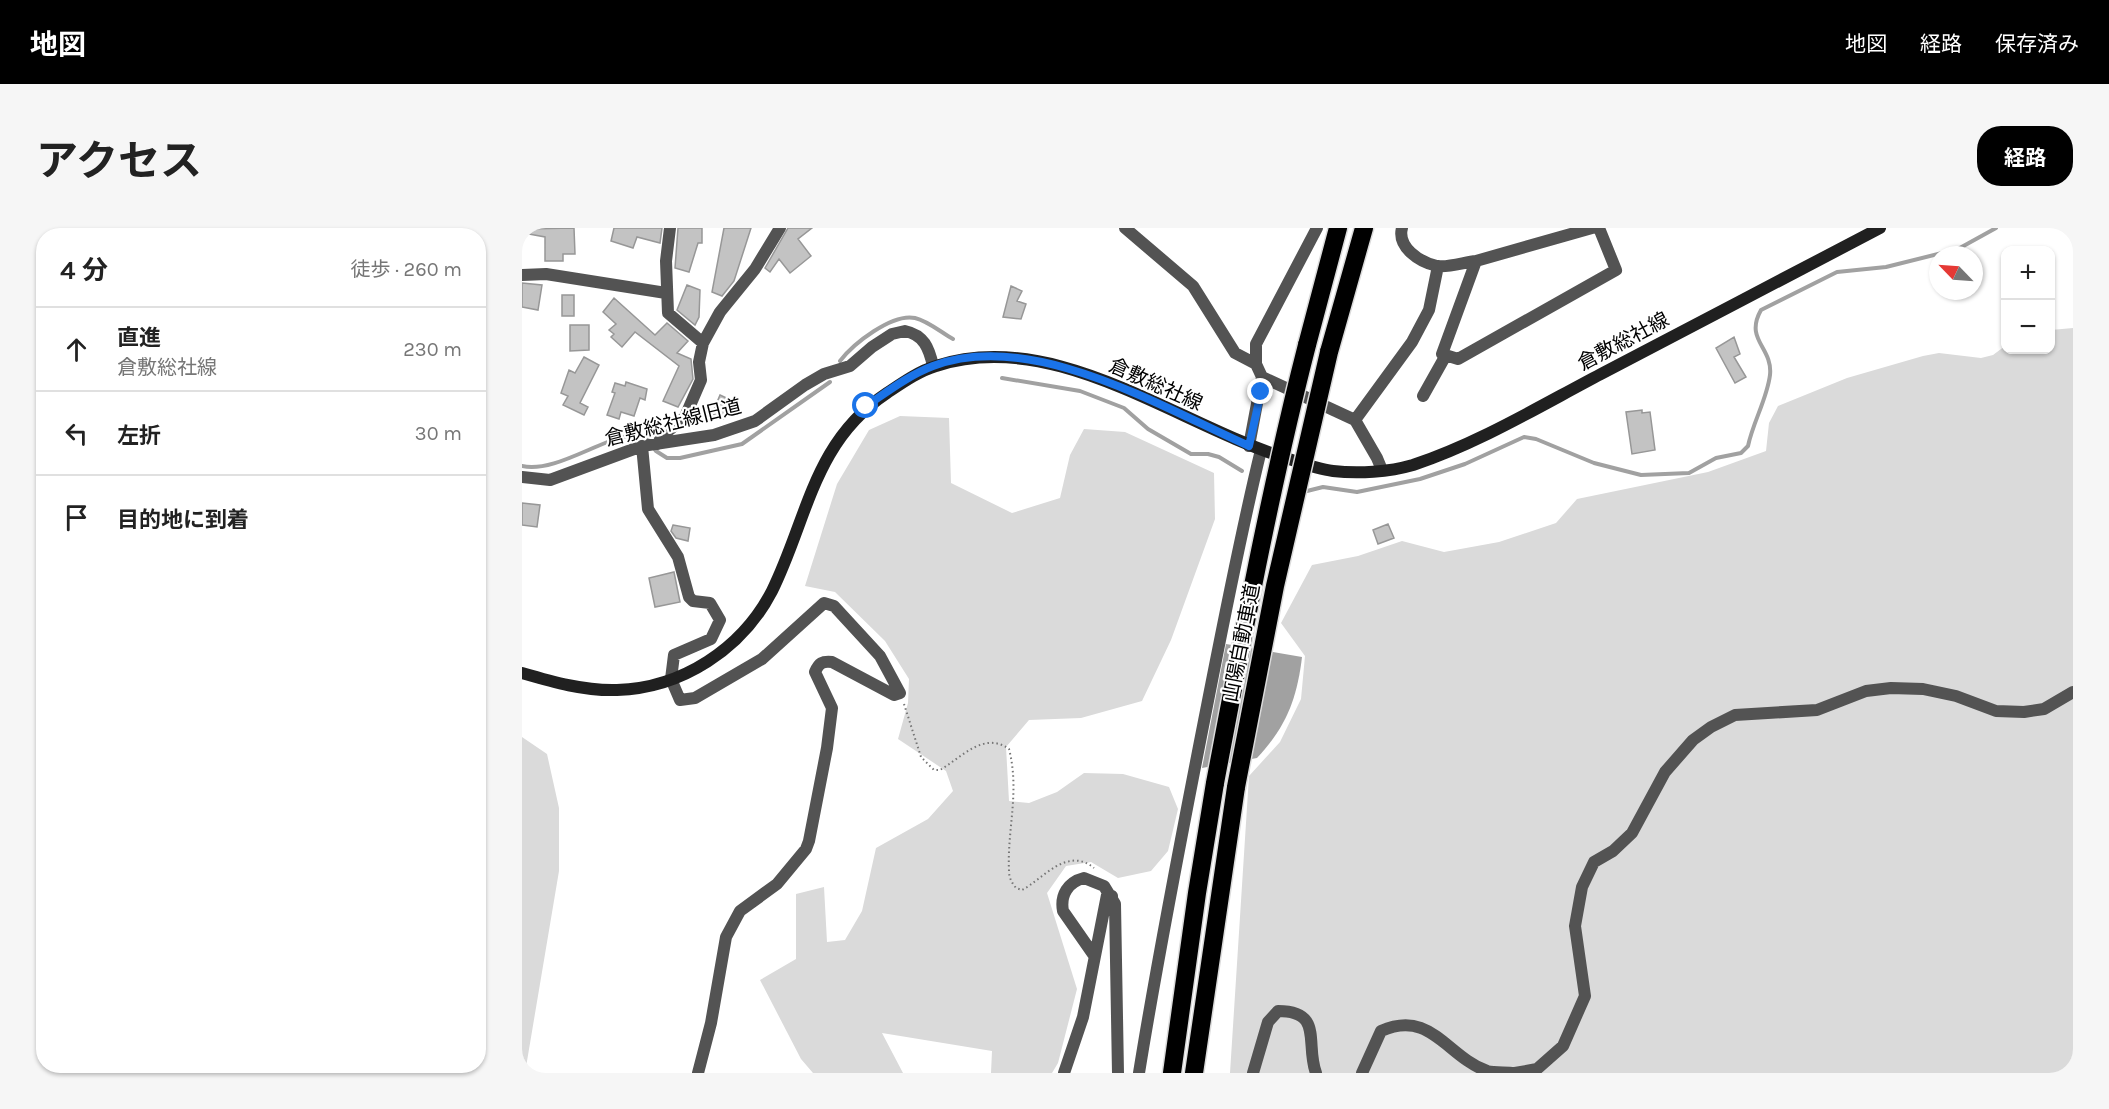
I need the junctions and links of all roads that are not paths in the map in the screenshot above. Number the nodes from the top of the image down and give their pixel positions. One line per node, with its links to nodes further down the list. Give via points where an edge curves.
1 (670, 228): 14 (street)
2 (780, 228): 15 (street, via 755,269 720,312)
3 (1125, 228): 17 (street, via 1193,286 1235,353)
4 (1317, 228): 17 (street, via 1257,344)
5 (1337, 228): 35 (highway, 山陽自動車道, bridge, via 1286,425 1259,556 1215,783)
6 (1365, 228): 36 (highway, 山陽自動車道, bridge, via 1329,352 1275,586 1236,787)
7 (1402, 228): 12 (street, via 1400,237 1405,249)
8 (1592, 228): 11 (street)
9 (1599, 228): 16 (street, via 1616,270 1458,359)
10 (1880, 228): 24 (main road, 倉敷総社線, via 1481,437 1410,465)
11 (1476, 261): 12 (street); 16 (street, via 1442,354)
12 (1438, 266): 21 (street, via 1429,310 1412,342)
13 (522, 275): 14 (street, via 546,274)
14 (666, 293): 15 (street, via 668,313)
15 (703, 343): 22 (street, via 701,380 685,417)
16 (1446, 355): 20 (street)
17 (1256, 364): 19 (street)
18 (933, 366): 22 (street, 倉敷総社線旧道, via 923,339 905,331 892,334 850,366 824,374 755,421 714,435); 23 (main road, 倉敷総社線, via 980,355 1027,357 1099,379); 27 (main road, 倉敷総社線, via 866,406 842,433 819,473 776,581 759,613 719,655)
19 (1262, 377): 21 (street); 23 (street)
20 (1424, 396)
21 (1355, 420): 24 (street)
22 (651, 445): 25 (street, 倉敷総社線旧道, via 550,480); 27 (street, via 648,509 678,557 689,597 710,603 720,620 711,639 674,655)
23 (1255, 448): 24 (main road, 倉敷総社線, via 1335,471); 34 (street)
24 (1382, 470)
25 (522, 477)
26 (522, 673): 27 (main road, 倉敷総社線, via 614,691)
27 (671, 679): 31 (street, via 680,700 695,698 762,659 824,603 834,606 880,656 900,693 894,695 832,662 818,664 814,672 832,708 809,841 777,884 740,911 731,923)
28 (2073, 692): 40 (street, via 2044,709 2024,712 1996,711 1923,689 1891,688 1866,691 1817,710 1735,715 1711,727 1693,740 1665,772 1632,833 1594,862 1582,887 1575,926 1585,996 1563,1046 1537,1069)
29 (1108, 891): 30 (street); 30 (street, via 1092,879 1076,880 1064,893 1063,911); 33 (street, via 1115,904)
30 (1093, 954): 32 (street, via 1083,1017)
31 (698, 1073)
32 (1064, 1073)
33 (1118, 1073)
34 (1139, 1073)
35 (1172, 1073)
36 (1194, 1073)
37 (1253, 1073): 38 (street, via 1268,1022 1278,1011 1291,1011 1311,1026)
38 (1316, 1073)
39 (1362, 1073): 40 (street, via 1381,1031 1397,1024 1431,1032 1488,1071)
40 (1515, 1073)

